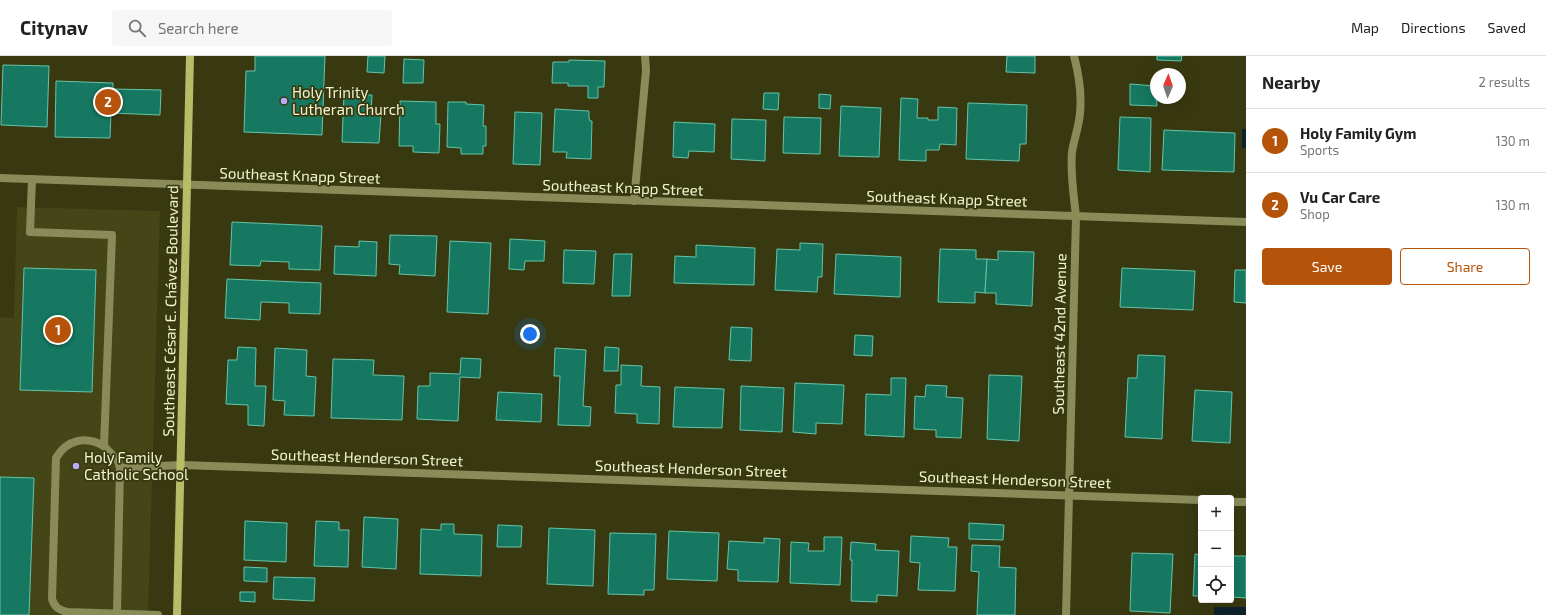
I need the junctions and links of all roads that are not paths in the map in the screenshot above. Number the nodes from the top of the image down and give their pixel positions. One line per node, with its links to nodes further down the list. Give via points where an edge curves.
1 (190, 56): 6 (street, Southeast César E. Chávez Boulevard)
2 (645, 56): 7 (street, via 646,70)
3 (1074, 56): 8 (street, Southeast 42nd Avenue, via 1081,94 1071,172)
4 (0, 178): 5 (street, Southeast Knapp Street)
5 (32, 179): 6 (street, Southeast Knapp Street); 10 (street, via 30,232 112,235)
6 (187, 186): 7 (street, Southeast Knapp Street); 11 (street, Southeast César E. Chávez Boulevard)
7 (634, 201): 8 (street, Southeast Knapp Street)
8 (1076, 216): 9 (street, Southeast Knapp Street); 13 (street, Southeast 42nd Avenue)
9 (1246, 222)
10 (104, 446): 12 (street, via 118,461); 17 (street, via 95,441 79,441 60,451 56,458 52,599 54,606 68,612)
11 (181, 465): 12 (street, Southeast Henderson Street); 13 (street, Southeast Henderson Street); 19 (street, Southeast César E. Chávez Boulevard)
12 (120, 468): 17 (street)
13 (1069, 495): 14 (street, Southeast Henderson Street); 20 (street, Southeast 42nd Avenue)
14 (1198, 500)
15 (1234, 502): 16 (street)
16 (1246, 502)
17 (117, 613): 18 (street)
18 (158, 615)
19 (176, 615)
20 (1066, 615)

